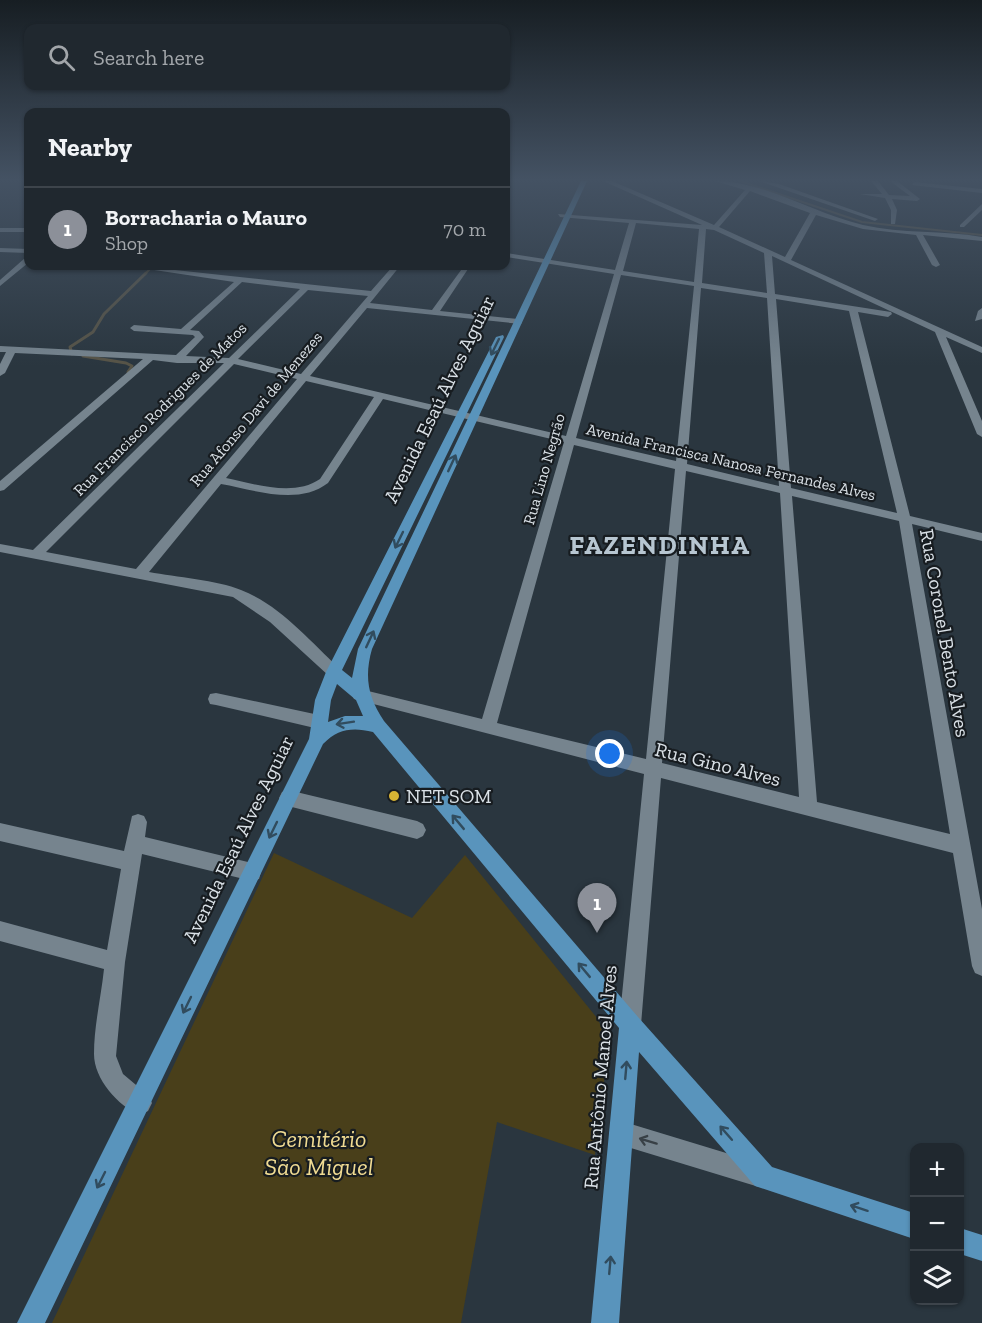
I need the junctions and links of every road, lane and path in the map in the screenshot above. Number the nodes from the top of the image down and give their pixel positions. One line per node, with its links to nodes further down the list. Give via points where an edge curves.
1 (551, 243): 11 (main road, Avenida Esaú Alves Aguiar)
2 (626, 243): 20 (street, Rua Lino Negrão)
3 (701, 243): 23 (street, Rua Antônio Manoel Alves)
4 (748, 243): 9 (street)
5 (797, 243): 12 (street)
6 (923, 243): 15 (street)
7 (0, 250): 8 (street)
8 (24, 250)
9 (768, 252): 12 (street); 26 (street)
10 (510, 256): 11 (street)
11 (542, 261): 20 (street); 31 (main road, Avenida Esaú Alves Aguiar)
12 (787, 261): 30 (street)
13 (24, 263): 16 (street)
14 (24, 264): 22 (street)
15 (936, 265)
16 (11, 266)
17 (169, 270): 21 (street)
18 (394, 270): 25 (street, Rua Afonso Davi de Menezes)
19 (464, 270): 29 (street)
20 (617, 273): 23 (street); 46 (street, Rua Lino Negrão)
21 (240, 280): 24 (street); 34 (street)
22 (0, 284)
23 (697, 286): 26 (street); 47 (street, Rua Antônio Manoel Alves)
24 (306, 287): 25 (street); 40 (street, Rua Francisco Rodrigues de Matos)
25 (373, 294): 27 (street, Rua Afonso Davi de Menezes)
26 (771, 297): 28 (street); 50 (street)
27 (364, 304): 29 (street); 42 (street, Rua Afonso Davi de Menezes)
28 (853, 309): 30 (street); 51 (street, Rua Coronel Bento Alves)
29 (435, 312): 31 (street)
30 (906, 317): 33 (street)
31 (513, 321): 44 (main road, Avenida Esaú Alves Aguiar)
32 (134, 328): 34 (street)
33 (939, 331): 37 (street); 45 (street)
34 (183, 332): 39 (street, via 200,337)
35 (0, 349): 36 (street, Avenida Francisca Nanosa Fernandes Alves)
36 (12, 350): 38 (street, Avenida Francisca Nanosa Fernandes Alves); 41 (street)
37 (982, 350)
38 (148, 358): 39 (street, Avenida Francisca Nanosa Fernandes Alves); 49 (street)
39 (177, 360): 40 (street, Avenida Francisca Nanosa Fernandes Alves)
40 (233, 361): 42 (street, Avenida Francisca Nanosa Fernandes Alves); 57 (street, Rua Francisco Rodrigues de Matos)
41 (0, 373)
42 (303, 377): 43 (street, Avenida Francisca Nanosa Fernandes Alves); 48 (street, Rua Afonso Davi de Menezes)
43 (381, 395): 44 (street, Avenida Francisca Nanosa Fernandes Alves); 48 (street, via 315,489 292,492)
44 (468, 415): 46 (street, Avenida Francisca Nanosa Fernandes Alves); 52 (main road, Avenida Esaú Alves Aguiar); 53 (main road, Avenida Esaú Alves Aguiar, one-way to 44)
45 (982, 434)
46 (570, 439): 47 (street, Avenida Francisca Nanosa Fernandes Alves); 63 (street, Rua Lino Negrão)
47 (682, 464): 50 (street, Avenida Francisca Nanosa Fernandes Alves); 65 (street, Rua Antônio Manoel Alves)
48 (218, 480): 58 (street, Rua Afonso Davi de Menezes)
49 (0, 487)
50 (786, 488): 51 (street, Avenida Francisca Nanosa Fernandes Alves); 67 (street)
51 (904, 515): 54 (street, Avenida Francisca Nanosa Fernandes Alves); 55 (street, Avenida Francisca Nanosa Fernandes Alves); 71 (street, Rua Coronel Bento Alves)
52 (410, 519): 53 (main road); 59 (main road, Avenida Esaú Alves Aguiar, one-way to 59)
53 (425, 521): 60 (main road, Avenida Esaú Alves Aguiar, one-way to 53, via 361,660)
54 (982, 529)
55 (982, 537)
56 (0, 548): 57 (street)
57 (37, 554): 58 (street)
58 (140, 574): 59 (street, via 216,588 250,599)
59 (334, 672): 60 (main road); 64 (main road, Avenida Esaú Alves Aguiar, via 323,700)
60 (360, 696): 62 (main road); 63 (street, Rua Gino Alves)
61 (216, 699): 64 (street)
62 (378, 726): 64 (main road, one-way to 64, via 346,722); 77 (main road, one-way to 62)
63 (488, 727): 65 (street, Rua Gino Alves)
64 (318, 731): 66 (main road, Avenida Esaú Alves Aguiar)
65 (652, 769): 67 (street, Rua Gino Alves); 77 (street, Rua Antônio Manoel Alves)
66 (288, 798): 69 (street); 73 (main road, Avenida Esaú Alves Aguiar, one-way to 73)
67 (809, 809): 71 (street, Rua Gino Alves)
68 (138, 822): 72 (street)
69 (417, 830)
70 (0, 832): 72 (street)
71 (961, 846): 76 (street, Rua Coronel Bento Alves)
72 (134, 853): 73 (street); 75 (street)
73 (252, 872): 78 (main road, Avenida Esaú Alves Aguiar, one-way to 78)
74 (0, 931): 75 (street)
75 (115, 962): 78 (street, via 105,1056 115,1082)
76 (982, 966)
77 (630, 1025): 79 (main road, Rua Antônio Manoel Alves, one-way to 77); 80 (main road, one-way to 77)
78 (140, 1103): 84 (main road, Avenida Esaú Alves Aguiar, one-way to 84)
79 (621, 1133): 80 (street, one-way to 79); 85 (main road, Rua Antônio Manoel Alves, one-way to 79)
80 (764, 1177): 81 (main road, one-way to 80)
81 (910, 1224)
82 (964, 1242): 83 (main road)
83 (982, 1248)
84 (28, 1321)
85 (605, 1323)

